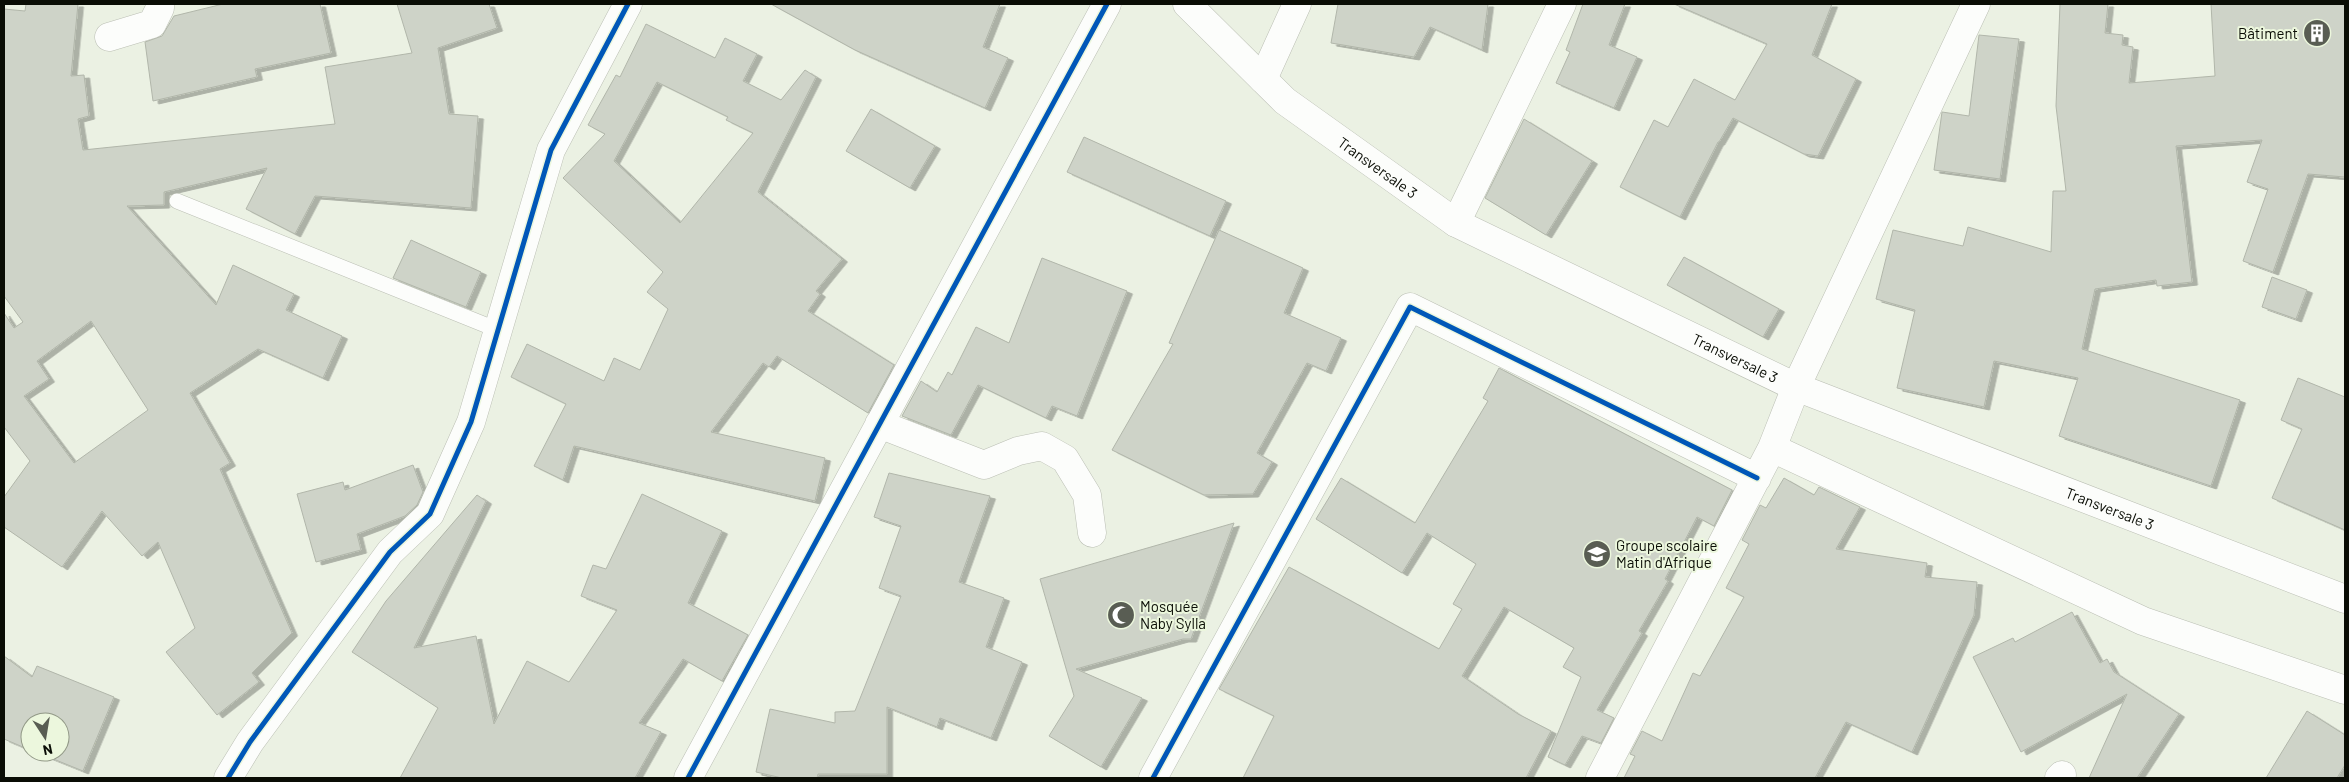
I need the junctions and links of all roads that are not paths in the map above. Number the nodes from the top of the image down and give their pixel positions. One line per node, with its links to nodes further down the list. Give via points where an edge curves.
1 (160, 4): 8 (street, via 152,24)
2 (628, 4): 12 (street, via 551,150)
3 (1107, 4): 14 (street)
4 (1187, 4): 9 (street, Transversale 3)
5 (1296, 4): 9 (street)
6 (1562, 4): 11 (street)
7 (1976, 4): 13 (street)
8 (109, 37)
9 (1263, 79): 11 (street, Transversale 3, via 1285,101)
10 (176, 201): 12 (lane)
11 (1456, 223): 13 (street, Transversale 3)
12 (498, 330): 20 (street, via 472,422 430,514 390,552 250,742)
13 (1796, 388): 15 (street); 18 (street, Transversale 3)
14 (879, 424): 17 (street, via 984,465 1018,451 1042,446 1065,459 1087,495); 21 (street)
15 (1772, 448): 16 (street); 19 (street, via 2143,621)
16 (1757, 478): 22 (street, via 1410,307); 23 (street)
17 (1092, 533)
18 (2345, 599)
19 (2345, 690)
20 (228, 778)
21 (688, 778)
22 (1153, 778)
23 (1600, 778)

